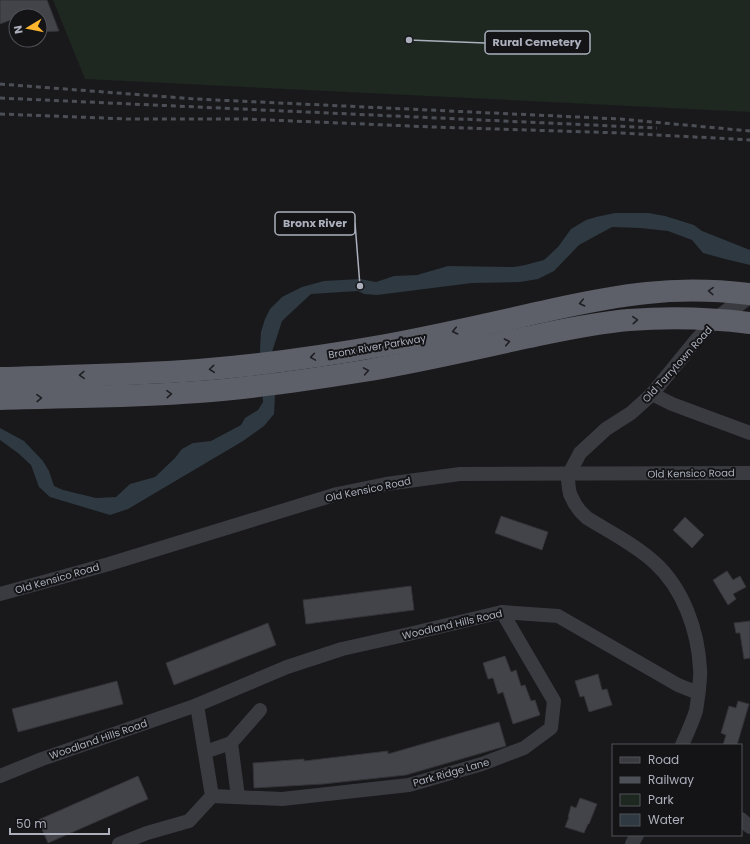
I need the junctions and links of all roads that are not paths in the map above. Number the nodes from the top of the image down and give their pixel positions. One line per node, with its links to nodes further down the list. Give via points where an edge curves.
1 (750, 294): 2 (street, Old Tarrytown Road); 4 (highway, Bronx River Parkway, one-way to 4, via 696,290 624,296 388,345 251,365 165,372)
2 (716, 320): 3 (highway); 5 (street, Old Tarrytown Road); 6 (highway, one-way to 2, via 150,395 253,387 391,366 604,323 676,318)
3 (750, 323)
4 (0, 378)
5 (652, 394): 7 (street); 9 (street, Old Tarrytown Road, via 580,453)
6 (0, 400)
7 (750, 433)
8 (750, 473): 9 (street, Old Kensico Road)
9 (570, 474): 10 (street, Old Kensico Road, via 460,474 336,494 108,564); 12 (street, Old Tarrytown Road, via 570,494 580,511 643,553 664,572 677,590 687,610 697,645 701,670)
10 (0, 594)
11 (502, 612): 12 (street, Woodland Hills Road, via 558,616 678,685); 13 (street, Woodland Hills Road, via 342,649 287,667); 20 (street, Park Ridge Lane, via 554,701 551,728 524,748 482,764 409,785 282,799)
12 (698, 693): 16 (street, Old Tarrytown Road, via 696,710)
13 (197, 705): 17 (street); 18 (street, Woodland Hills Road, via 42,758)
14 (260, 710): 15 (street)
15 (231, 742): 17 (street); 20 (street)
16 (682, 744)
17 (205, 752): 19 (street)
18 (0, 776)
19 (212, 796): 20 (street, Park Ridge Lane); 23 (street, via 189,821)
20 (238, 797)
21 (742, 820): 22 (street)
22 (750, 827)
23 (119, 844)

